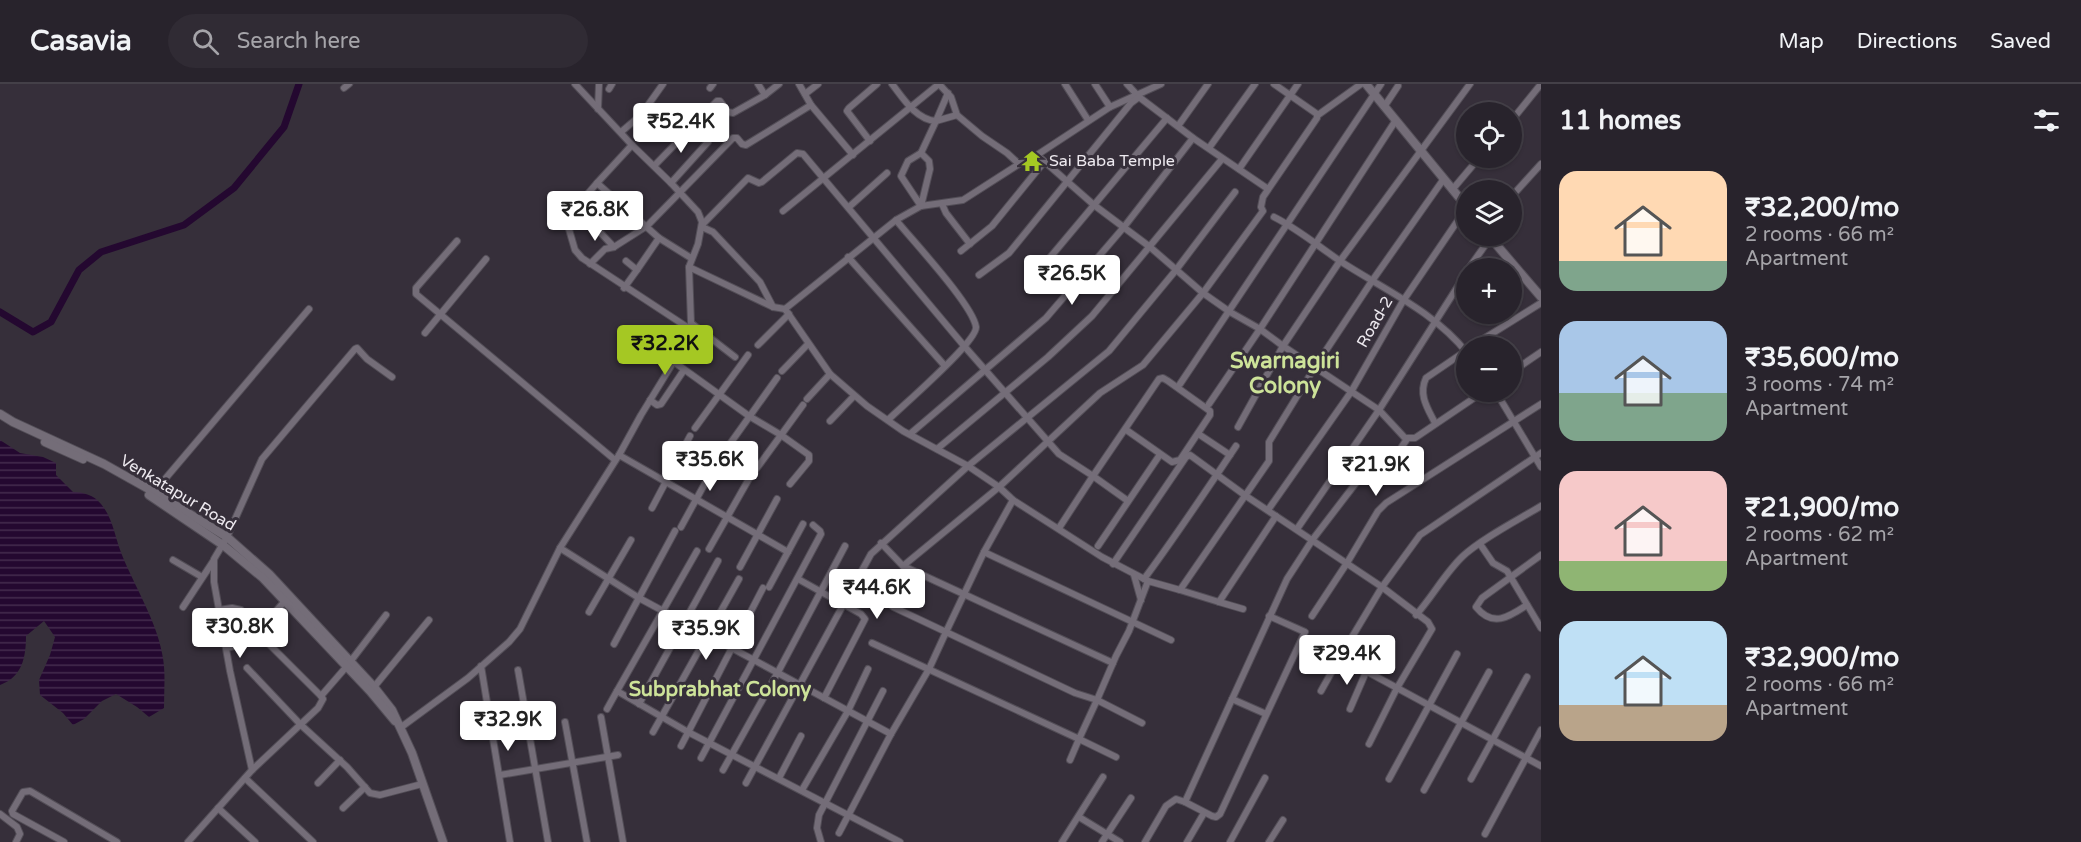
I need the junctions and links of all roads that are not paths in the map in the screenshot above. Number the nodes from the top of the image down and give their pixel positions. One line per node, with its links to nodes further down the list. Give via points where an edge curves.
1 (575, 84): 36 (street)
2 (599, 84): 36 (street)
3 (663, 84): 44 (street, via 641,115)
4 (758, 84): 28 (street)
5 (779, 84): 28 (street)
6 (799, 84): 26 (street)
7 (818, 84): 26 (street)
8 (877, 84): 46 (street, via 848,111)
9 (892, 84): 33 (street)
10 (939, 84): 25 (street); 33 (street)
11 (1065, 84): 40 (street)
12 (1095, 84): 34 (street)
13 (1128, 84): 29 (street)
14 (1208, 84): 43 (street)
15 (1255, 84): 49 (street)
16 (1274, 84): 30 (street)
17 (1298, 84): 30 (street)
18 (1361, 84): 38 (street)
19 (1366, 84): 27 (street)
20 (1381, 84): 27 (street)
21 (1470, 84): 50 (street)
22 (1541, 84): 35 (street)
23 (1156, 85): 29 (street)
24 (1398, 86): 32 (street)
25 (948, 93): 37 (street); 42 (street)
26 (805, 94): 31 (street)
27 (1373, 94): 32 (street); 81 (street)
28 (765, 95): 58 (street, via 733,112 717,101)
29 (1137, 95): 34 (street); 39 (street); 63 (street)
30 (1290, 95): 38 (street); 60 (street)
31 (811, 105): 52 (street); 71 (street, via 746,145 733,138)
32 (1384, 106): 41 (street)
33 (910, 107): 42 (street, via 923,118); 46 (street)
34 (1110, 107): 40 (street)
35 (1522, 108)
36 (598, 109): 44 (street)
37 (957, 115): 42 (street); 56 (street)
38 (1318, 115): 68 (street)
39 (1167, 118): 43 (street); 74 (street)
40 (1088, 120): 53 (street)
41 (1396, 120): 50 (street); 90 (street)
42 (936, 121): 51 (street)
43 (1178, 126): 45 (street)
44 (621, 132): 48 (street)
45 (1193, 138): 49 (street); 85 (street)
46 (870, 141): 52 (street)
47 (708, 142): 66 (street)
48 (632, 145): 58 (street); 65 (street)
49 (1209, 148): 54 (street)
50 (1420, 151): 64 (street); 99 (street)
51 (921, 153): 75 (street, via 929,161 930,169); 75 (street, via 908,161 901,176)
52 (853, 155): 62 (street)
53 (1038, 155): 55 (street); 56 (street)
54 (1222, 159): 60 (street); 93 (street)
55 (1044, 162): 63 (street); 89 (street, via 992,225)
56 (1019, 164): 73 (street, via 969,197)
57 (1541, 164): 67 (street)
58 (654, 166): 66 (street)
59 (1471, 168): 69 (street)
60 (1239, 169): 68 (street)
61 (887, 173): 76 (street)
62 (824, 177): 76 (street); 77 (street); 84 (street, via 798,153 762,182 748,178)
63 (1066, 180): 74 (street); 105 (street, via 1009,253)
64 (1443, 180): 69 (street); 106 (street)
65 (597, 183): 83 (street); 100 (street, via 566,222 575,250)
66 (671, 183): 71 (street)
67 (1522, 185)
68 (1268, 189): 109 (street, via 1261,204 1263,211)
69 (1452, 190): 72 (street)
70 (1235, 192): 104 (street)
71 (680, 193): 83 (street); 84 (street, via 698,212)
72 (1456, 195)
73 (942, 204): 75 (street); 89 (street)
74 (1094, 205): 85 (street); 102 (street)
75 (921, 206): 79 (street)
76 (849, 207): 87 (street)
77 (783, 211)
78 (1274, 217): 81 (street)
79 (896, 220): 87 (street); 127 (street, via 969,312 976,327)
80 (1456, 223): 111 (street, Road-2)
81 (1288, 224): 90 (street); 116 (street)
82 (594, 226): 92 (street)
83 (647, 226): 86 (street); 92 (street)
84 (702, 226): 96 (street); 113 (street, via 713,232 760,282)
85 (1124, 228): 93 (street); 137 (street, via 1046,318)
86 (659, 238): 96 (street); 103 (street)
87 (873, 238): 95 (street); 127 (street)
88 (457, 241): 117 (street, via 415,292)
89 (970, 243): 94 (street)
90 (1316, 243): 99 (street); 120 (street)
91 (1498, 246): 110 (street)
92 (614, 247): 100 (street, via 605,249)
93 (1150, 247): 104 (street); 144 (street, via 1092,316)
94 (961, 251)
95 (849, 257): 115 (street); 134 (street)
96 (691, 258): 101 (street)
97 (486, 259): 117 (street)
98 (626, 261): 103 (street)
99 (1340, 261): 106 (street); 126 (street)
100 (590, 264): 107 (street)
101 (689, 267): 113 (street); 119 (street)
102 (1042, 267)
103 (637, 270): 107 (street)
104 (1176, 270): 109 (street); 155 (street, via 1109,351)
105 (979, 275)
106 (1372, 281): 111 (street); 135 (street)
107 (624, 288): 119 (street)
108 (1456, 288): 118 (street)
109 (1203, 293): 116 (street); 169 (street, via 1143,365 1100,393)
110 (1541, 297)
111 (1403, 301): 118 (street); 143 (street, Road-2)
112 (1541, 303): 122 (street)
113 (773, 307): 115 (street)
114 (309, 309): 188 (street)
115 (787, 311): 124 (street); 125 (street)
116 (1230, 312): 120 (street); 142 (street)
117 (441, 315): 121 (street); 178 (street)
118 (1434, 321): 123 (street); 152 (street)
119 (691, 326): 130 (street); 132 (street)
120 (1260, 329): 126 (street); 150 (street)
121 (425, 333)
122 (1488, 336)
123 (1456, 339)
124 (808, 344): 138 (street); 139 (street)
125 (758, 345)
126 (1283, 346): 135 (street); 161 (street)
127 (965, 347): 134 (street); 137 (street)
128 (1541, 352): 133 (street)
129 (748, 356): 145 (street)
130 (735, 357)
131 (1456, 358): 160 (street, via 1424,382 1424,400)
132 (674, 362): 136 (street); 147 (street)
133 (1522, 365)
134 (945, 366): 157 (street)
135 (1315, 367): 143 (street); 189 (street, via 1271,438 1269,461)
136 (684, 370): 145 (street); 147 (street, via 661,404)
137 (985, 370): 144 (street); 164 (street)
138 (782, 371)
139 (830, 374): 146 (street); 165 (street)
140 (392, 377): 204 (street, via 355,349 262,459)
141 (777, 378): 154 (street)
142 (1180, 384)
143 (1351, 392): 152 (street); 196 (street, Road-2)
144 (1006, 393): 155 (street); 172 (street)
145 (718, 394): 154 (street); 162 (street)
146 (854, 396): 157 (street); 158 (street)
147 (650, 400): 178 (street)
148 (1468, 402): 160 (street)
149 (1502, 402): 159 (street)
150 (1209, 404)
151 (1541, 404): 159 (street)
152 (1379, 410): 168 (street); 202 (street)
153 (0, 414): 188 (street, Venkatapur Road)
154 (749, 416): 165 (street); 171 (street)
155 (1028, 418): 169 (street); 179 (street)
156 (0, 420): 209 (street, via 103,468)
157 (888, 420): 164 (street)
158 (830, 421)
159 (1514, 421): 177 (street); 221 (street, via 1386,503)
160 (1436, 423): 168 (street)
161 (1238, 427)
162 (695, 428)
163 (1125, 429): 163 (street, via 1176,462 1210,411 1164,378 1153,386); 183 (street)
164 (910, 434): 172 (street)
165 (781, 435): 181 (street); 186 (street, via 803,449 810,459)
166 (1200, 435): 174 (street)
167 (690, 436): 185 (street)
168 (1407, 439): 205 (street, via 1399,451 1359,479)
169 (1048, 441): 183 (street, via 1059,454); 187 (street)
170 (1236, 446): 174 (street)
171 (727, 448)
172 (937, 449): 179 (street)
173 (1541, 453): 177 (street)
174 (1230, 455): 182 (street)
175 (720, 456): 190 (street)
176 (1159, 456): 193 (street)
177 (1534, 457): 180 (street); 232 (street, via 1420,535)
178 (617, 458): 185 (street); 212 (street)
179 (968, 466): 187 (street); 207 (street)
180 (1541, 467)
181 (757, 468)
182 (1217, 474): 189 (street); 222 (street, via 1192,456 1186,457); 231 (street)
183 (1092, 476): 193 (street); 201 (street)
184 (750, 477): 197 (street)
185 (666, 481): 190 (street); 195 (street)
186 (790, 484)
187 (999, 487): 192 (street); 223 (street)
188 (154, 492): 204 (street, Venkatapur Road)
189 (1246, 496): 196 (street); 233 (street)
190 (696, 499): 197 (street); 236 (street)
191 (777, 500): 203 (street)
192 (1013, 500): 201 (street); 216 (street)
193 (1128, 501): 211 (street)
194 (1541, 506): 208 (street)
195 (652, 508)
196 (1268, 510): 198 (street)
197 (728, 516): 203 (street); 213 (street)
198 (1276, 516): 202 (street); 239 (street)
199 (803, 524): 215 (street)
200 (813, 525): 230 (street, via 821,534)
201 (1059, 528): 222 (street)
202 (1297, 529): 205 (street)
203 (758, 534): 215 (street); 224 (street)
204 (227, 537): 209 (street); 268 (street, Venkatapur Road, via 269,574)
205 (1312, 539): 221 (street); 250 (street)
206 (631, 540): 228 (street)
207 (881, 543): 223 (street); 240 (street, via 869,556)
208 (1480, 544): 226 (street, via 1493,563); 249 (street, via 1452,567)
209 (223, 545): 218 (street); 237 (street)
210 (845, 546): 234 (street)
211 (1098, 546)
212 (560, 548): 228 (street); 269 (street, via 520,629)
213 (709, 549)
214 (697, 551): 246 (street)
215 (788, 552): 263 (street)
216 (984, 552): 235 (street); 254 (street)
217 (1541, 555): 226 (street)
218 (214, 559): 227 (street); 245 (street)
219 (173, 561): 227 (street)
220 (718, 561): 253 (street)
221 (1347, 563): 232 (street); 251 (street)
222 (1113, 564): 225 (street)
223 (903, 566): 235 (street)
224 (740, 567)
225 (1134, 575): 231 (street); 238 (street)
226 (1510, 576): 241 (street); 241 (street, via 1478,601 1476,607 1486,615 1504,619)
227 (202, 577): 242 (street)
228 (608, 579): 236 (street); 247 (street)
229 (739, 579): 258 (street)
230 (798, 579): 234 (street); 266 (street)
231 (1146, 580): 233 (street); 238 (street)
232 (1382, 587): 249 (street); 265 (street)
233 (1180, 590): 239 (street)
234 (820, 591): 240 (street); 274 (street)
235 (964, 594): 257 (street); 267 (street)
236 (639, 598): 246 (street); 261 (street)
237 (285, 601): 256 (street); 268 (street)
238 (1141, 601): 254 (street)
239 (1219, 602): 244 (street)
240 (843, 604): 278 (street); 285 (street, via 865,620)
241 (1527, 605): 255 (street)
242 (183, 606)
243 (893, 607): 257 (street)
244 (1243, 609)
245 (219, 610): 256 (street, via 242,610); 262 (street)
246 (662, 610): 253 (street); 281 (street)
247 (589, 612)
248 (386, 615): 268 (street)
249 (1416, 615): 280 (street, via 1432,629)
250 (1269, 616): 286 (street); 293 (street, via 1305,632)
251 (1312, 616)
252 (429, 620): 279 (street)
253 (684, 622): 258 (street); 288 (street)
254 (1133, 622): 259 (street); 267 (street)
255 (1541, 628)
256 (256, 631): 262 (street); 284 (street)
257 (946, 632): 272 (street); 287 (street)
258 (707, 635): 263 (street); 295 (street)
259 (1171, 640)
260 (872, 643): 272 (street)
261 (614, 644)
262 (227, 648): 324 (street)
263 (732, 648): 266 (street); 304 (street)
264 (1457, 654): 289 (street)
265 (1340, 657): 275 (street); 283 (street)
266 (755, 660): 274 (street); 309 (street)
267 (1113, 663): 287 (street)
268 (349, 664): 279 (street, Venkatapur Road); 284 (street); 301 (street)
269 (481, 666): 301 (street); 326 (street)
270 (247, 669): 300 (street)
271 (868, 669): 292 (street)
272 (929, 669): 305 (street); 307 (street)
273 (518, 670): 323 (street)
274 (778, 672): 278 (street); 312 (street)
275 (1366, 672): 280 (street); 291 (street)
276 (1489, 672): 299 (street)
277 (1527, 677): 308 (street)
278 (801, 685): 285 (street); 321 (street)
279 (374, 687): 301 (street, Venkatapur Road)
280 (1397, 688): 289 (street); 310 (street)
281 (617, 691): 288 (street); 290 (street)
282 (884, 691): 296 (street)
283 (1321, 691)
284 (321, 696): 300 (street, via 320,705)
285 (824, 698): 292 (street)
286 (1232, 699): 293 (street); 340 (street)
287 (1097, 700): 298 (street); 307 (street)
288 (639, 704): 295 (street)
289 (1429, 705): 299 (street); 331 (street)
290 (607, 709)
291 (1350, 709)
292 (848, 711): 296 (street); 337 (street)
293 (1266, 714): 344 (street, via 1220,814 1216,817)
294 (601, 717): 314 (street)
295 (662, 717): 303 (street); 304 (street)
296 (867, 721): 305 (street); 341 (street)
297 (565, 722): 320 (street)
298 (1142, 723)
299 (1461, 723): 308 (street); 338 (street)
300 (302, 725): 319 (street); 324 (street)
301 (398, 725): 335 (street, Venkatapur Road)
302 (1541, 730): 317 (street)
303 (653, 732)
304 (688, 732): 309 (street); 311 (street)
305 (891, 734): 346 (street)
306 (801, 736): 329 (street)
307 (1079, 739): 315 (street); 318 (street)
308 (1493, 740): 317 (street); 332 (street)
309 (709, 742): 312 (street); 316 (street)
310 (1369, 744)
311 (681, 746)
312 (732, 754): 321 (street); 325 (street)
313 (618, 755): 314 (street)
314 (608, 757): 320 (street); 364 (street)
315 (1116, 757)
316 (701, 758)
317 (1526, 758): 322 (street); 351 (street)
318 (1070, 759)
319 (340, 760): 333 (street); 336 (street)
320 (572, 762): 323 (street); 363 (street)
321 (755, 765): 329 (street); 334 (street)
322 (1541, 766)
323 (536, 768): 326 (street); 362 (street)
324 (252, 770): 328 (street)
325 (723, 770)
326 (500, 775): 361 (street)
327 (1103, 777): 347 (street)
328 (245, 778): 343 (street); 359 (street)
329 (779, 778): 337 (street)
330 (1265, 778): 372 (street)
331 (1389, 779)
332 (1471, 779)
333 (318, 783)
334 (746, 783)
335 (422, 784): 336 (street, via 380,795); 360 (street, Venkatapur Road)
336 (365, 788): 342 (street)
337 (802, 790): 341 (street)
338 (1424, 790)
339 (1131, 798): 350 (street)
340 (1185, 802): 344 (street); 370 (street, via 1176,799 1166,806)
341 (825, 803): 346 (street); 365 (street, via 817,822)
342 (343, 807)
343 (218, 808): 352 (street); 358 (street)
344 (1204, 813): 371 (street)
345 (0, 814): 353 (street, via 17,827 20,834)
346 (849, 814): 349 (street); 366 (street)
347 (1079, 816): 350 (street); 367 (street)
348 (1283, 820): 373 (street)
349 (839, 833)
350 (1107, 834): 368 (street); 369 (street)
351 (1485, 834)
352 (194, 836): 356 (street); 357 (street)
353 (16, 842)
354 (64, 842): 355 (street, via 13,814 24,792 30,791)
355 (117, 842)
356 (188, 842)
357 (202, 842)
358 (255, 842)
359 (313, 842)
360 (443, 842)
361 (510, 842)
362 (548, 842)
363 (587, 842)
364 (623, 842)
365 (821, 842)
366 (900, 842)
367 (1062, 842)
368 (1102, 842)
369 (1120, 842)
370 (1145, 842)
371 (1186, 842)
372 (1230, 842)
373 (1269, 842)

